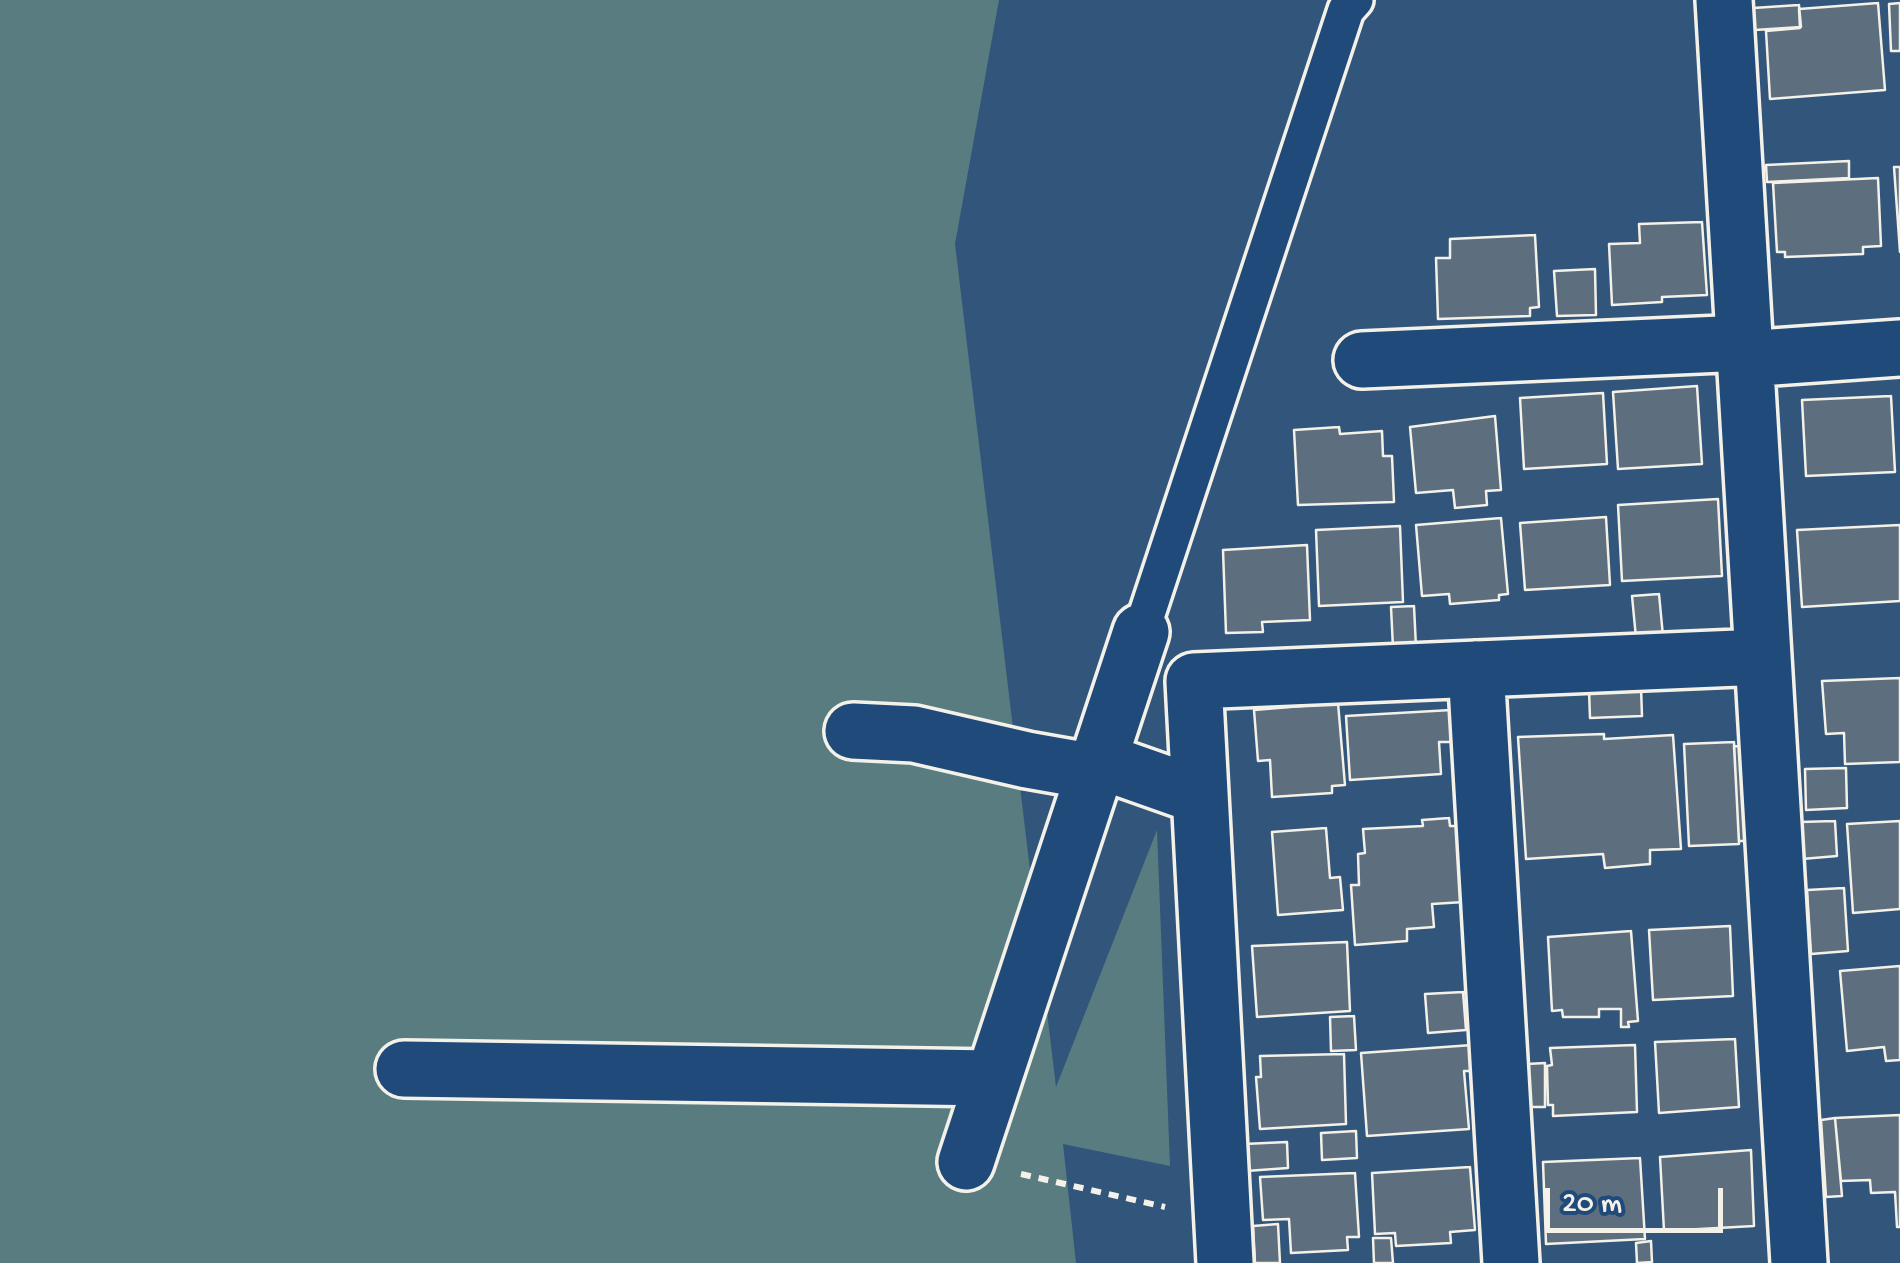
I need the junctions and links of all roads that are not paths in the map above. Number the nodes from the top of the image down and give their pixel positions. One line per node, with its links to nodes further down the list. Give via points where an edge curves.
1 (1355, 0): 6 (lane, via 1346,10)
2 (1724, 0): 4 (street)
3 (1900, 348): 4 (street)
4 (1744, 351): 5 (street); 7 (street)
5 (1362, 360)
6 (1141, 632): 10 (street)
7 (1762, 657): 8 (street); 17 (street)
8 (1476, 669): 11 (street, via 1194,682); 16 (street)
9 (853, 731): 10 (street, via 914,734 1027,760)
10 (1097, 766): 11 (street); 13 (street)
11 (1200, 796): 15 (street)
12 (404, 1070): 13 (street)
13 (994, 1078): 14 (street)
14 (966, 1162)
15 (1224, 1244)
16 (1511, 1263)
17 (1798, 1263)

